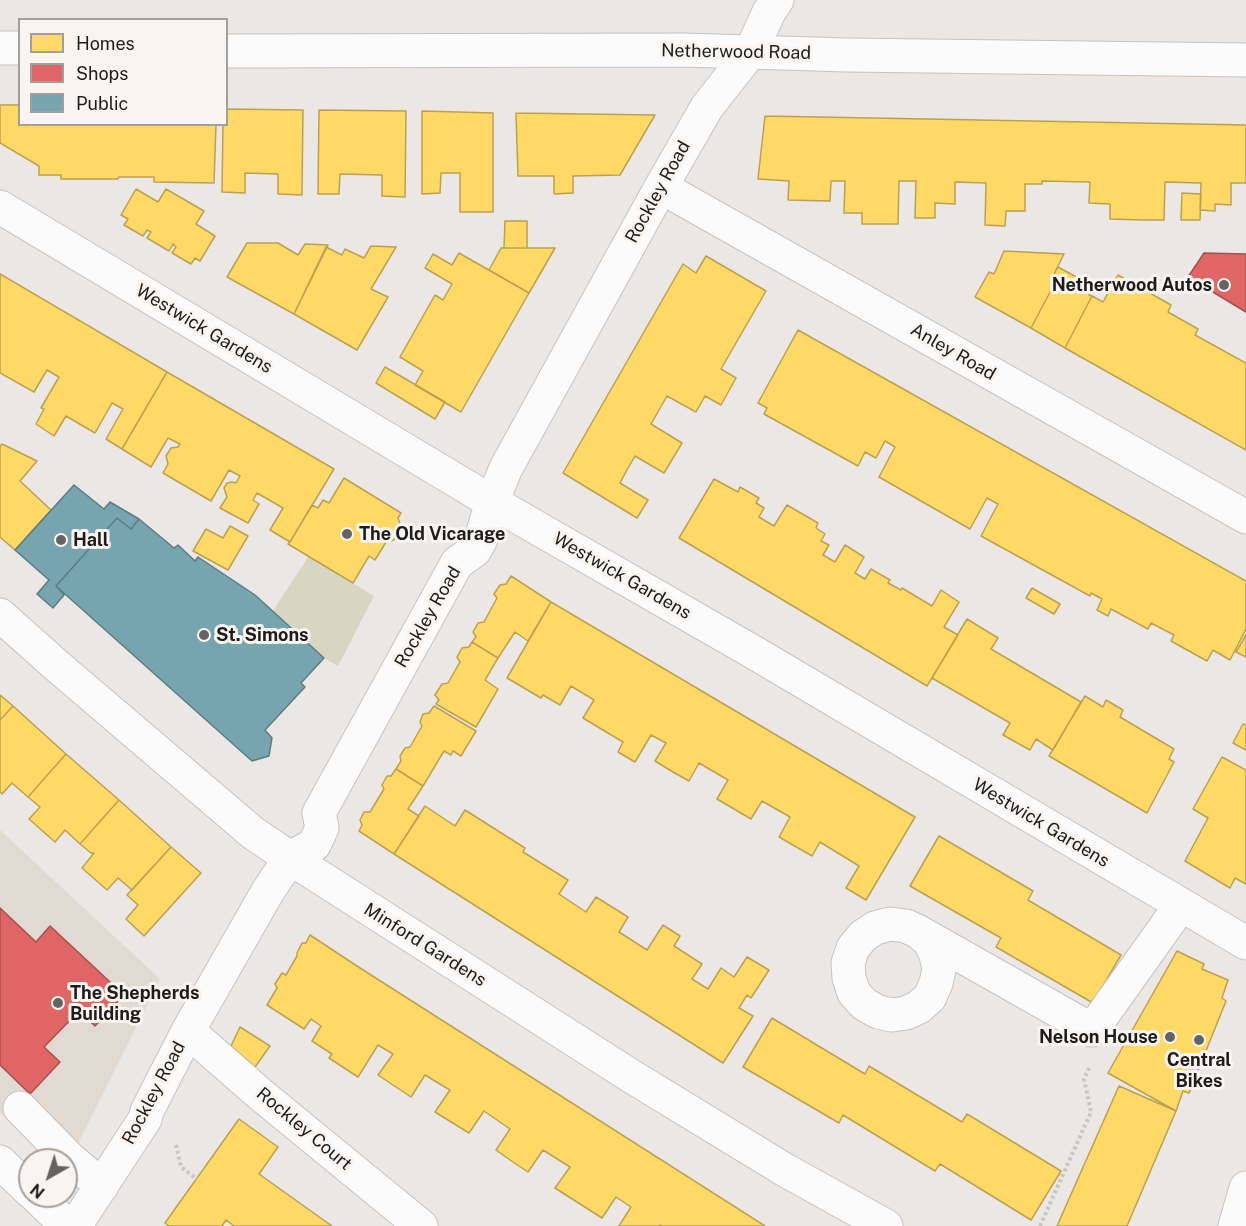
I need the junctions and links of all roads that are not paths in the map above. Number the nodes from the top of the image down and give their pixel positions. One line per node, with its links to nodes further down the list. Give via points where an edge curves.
1 (777, 0): 5 (street, Rockley Road)
2 (0, 48): 3 (street)
3 (18, 48)
4 (228, 51): 5 (street, Netherwood Road)
5 (751, 51): 6 (street, Netherwood Road); 7 (street, Rockley Road, via 707,107)
6 (1246, 60)
7 (661, 187): 9 (street, Rockley Road, via 506,468); 10 (street, Anley Road)
8 (0, 207): 9 (street, Westwick Gardens)
9 (492, 502): 12 (street, Rockley Road, via 475,550 457,563 319,813 322,828 314,845); 13 (street, Westwick Gardens)
10 (1246, 516)
11 (0, 615): 12 (street, Minford Gardens, via 253,832)
12 (290, 858): 16 (street, Rockley Road); 26 (street, Minford Gardens, via 631,1076)
13 (1181, 906): 14 (street, via 1092,1030); 15 (street, Westwick Gardens)
14 (920, 932)
15 (1246, 944)
16 (188, 1031): 20 (street, Rockley Road, via 145,1119); 25 (street, Rockley Court)
17 (20, 1108): 20 (street)
18 (0, 1162): 19 (street)
19 (18, 1179)
20 (102, 1186): 24 (street, Rockley Road)
21 (1246, 1188): 27 (street)
22 (49, 1208): 23 (street)
23 (69, 1226)
24 (75, 1226)
25 (421, 1226)
26 (886, 1226)
27 (1235, 1226)

